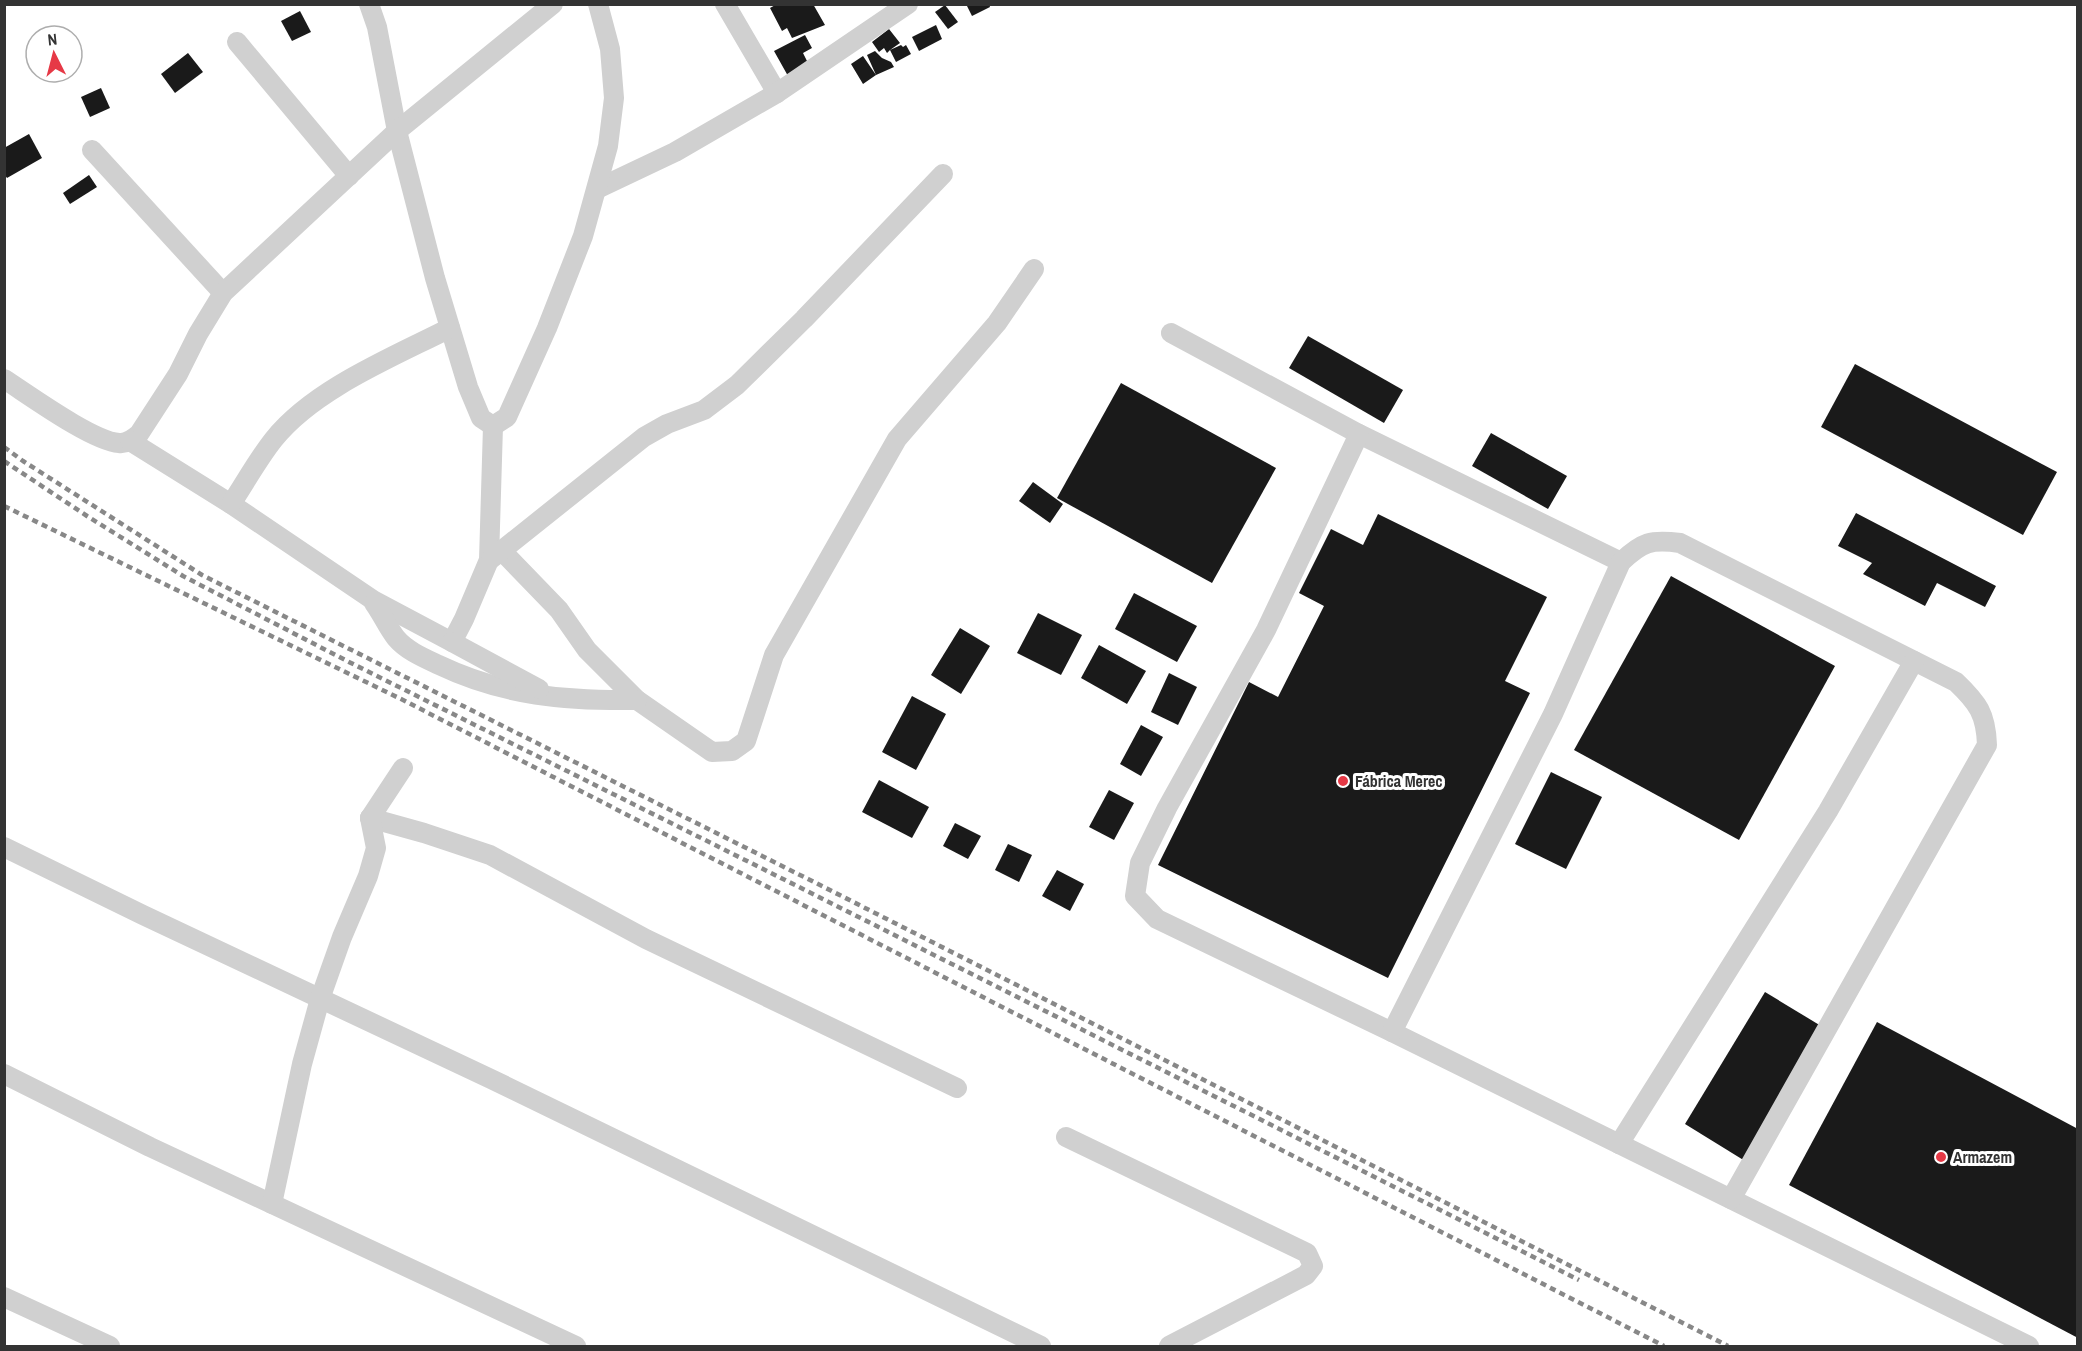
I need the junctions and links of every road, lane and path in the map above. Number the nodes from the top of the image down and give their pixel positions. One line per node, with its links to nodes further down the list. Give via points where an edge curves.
1 (369, 4): 8 (street)
2 (553, 4): 8 (street)
3 (598, 4): 12 (street, via 610,49 614,98)
4 (725, 4): 7 (street)
5 (908, 4): 7 (street)
6 (237, 42): 11 (street)
7 (777, 93): 12 (street, via 675,152)
8 (397, 131): 11 (street); 15 (street)
9 (92, 150): 14 (street)
10 (943, 174): 22 (street, via 737,385 704,410 644,437)
11 (349, 176): 14 (street)
12 (597, 189): 18 (street, via 547,328 507,417)
13 (1034, 269): 28 (street, via 997,322 897,439 774,655 746,741 732,751 712,752)
14 (223, 293): 20 (street, via 178,374 139,434)
15 (450, 328): 18 (street, via 481,418); 21 (street, via 316,400 274,438)
16 (1171, 333): 19 (street)
17 (4, 380): 20 (street, via 91,434 119,444)
18 (493, 426): 22 (street)
19 (1359, 434): 23 (street); 33 (street, via 1266,630 1140,862 1135,896 1157,919)
20 (130, 441): 21 (street)
21 (231, 504): 24 (street)
22 (495, 555): 25 (street); 28 (street, via 559,610 587,650)
23 (1621, 562): 26 (street, via 1635,548 1656,540 1680,543); 33 (street, via 1553,714)
24 (373, 600): 25 (street); 27 (street, via 397,638 414,653 496,687)
25 (452, 642): 27 (street)
26 (1914, 661): 37 (street, via 1828,811); 38 (street, via 1956,682 1974,699 1986,725 1987,745)
27 (555, 698): 28 (street)
28 (637, 700)
29 (403, 768): 30 (street)
30 (370, 818): 32 (street, via 376,848); 35 (street, via 490,855 646,939)
31 (4, 847): 32 (street)
32 (320, 999): 39 (street); 43 (street)
33 (1392, 1032): 37 (street)
34 (4, 1074): 39 (street)
35 (957, 1088)
36 (1066, 1137): 44 (street, via 1307,1253 1313,1266 1306,1275)
37 (1619, 1144): 38 (street)
38 (1731, 1199): 45 (street)
39 (272, 1204): 42 (street)
40 (4, 1297): 41 (street)
41 (110, 1347)
42 (576, 1347)
43 (1041, 1347)
44 (1168, 1347)
45 (2029, 1347)

